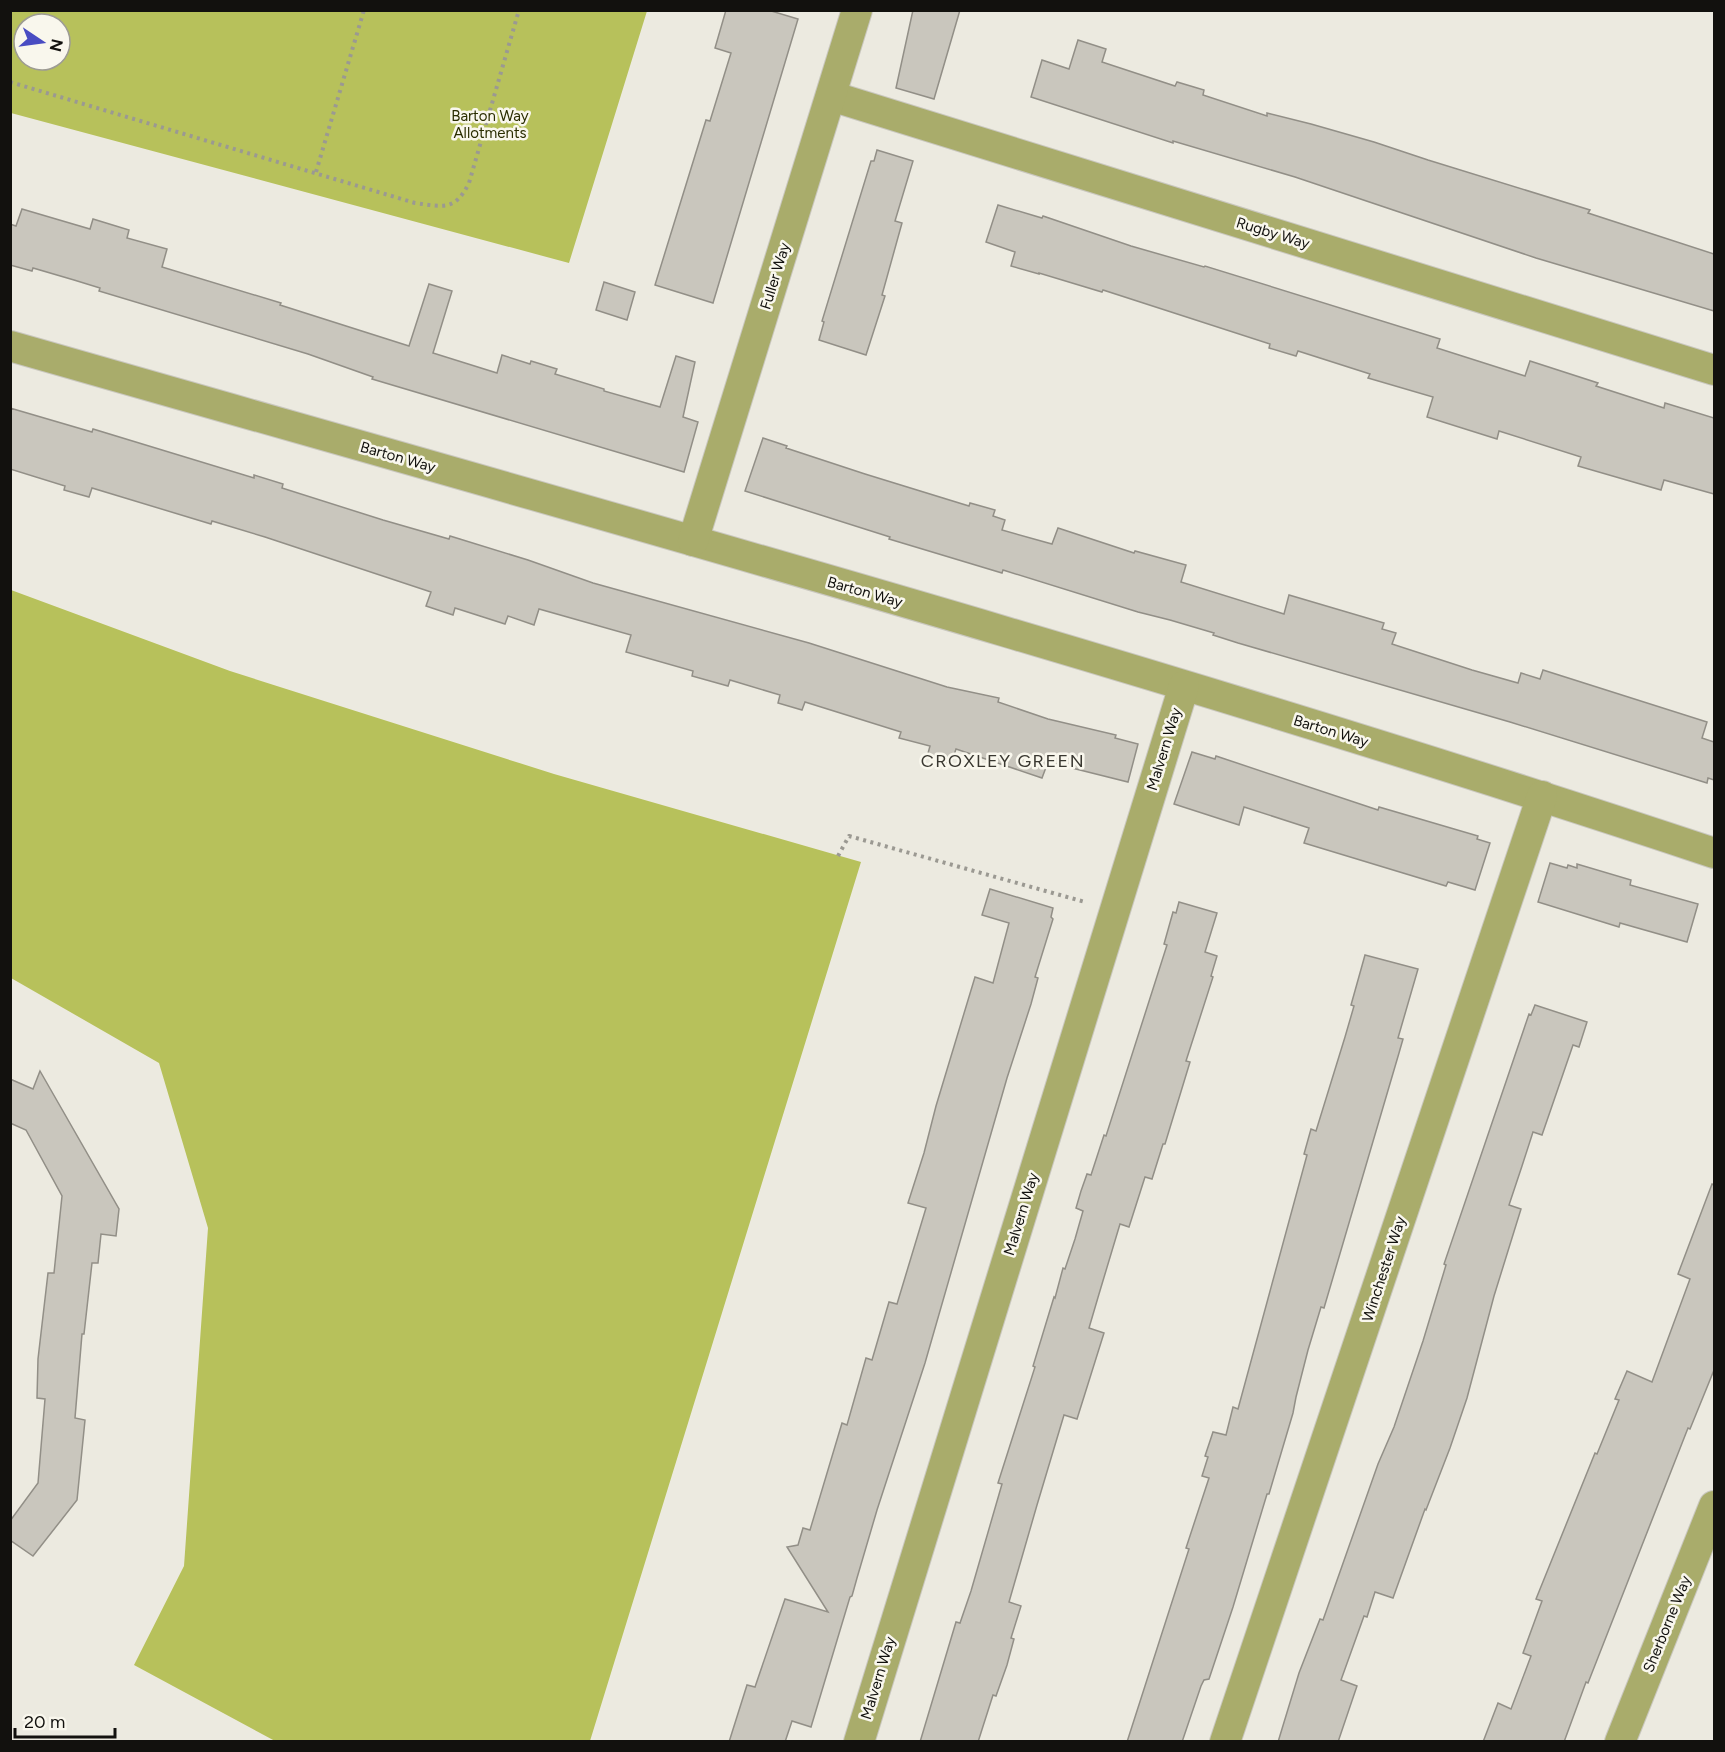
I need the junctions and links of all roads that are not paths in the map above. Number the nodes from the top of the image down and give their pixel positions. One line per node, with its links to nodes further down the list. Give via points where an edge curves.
1 (857, 10): 2 (street, Fuller Way)
2 (831, 96): 4 (street, Rugby Way); 5 (street, Fuller Way)
3 (10, 346): 5 (street, Barton Way)
4 (1714, 370)
5 (693, 541): 6 (street, Barton Way)
6 (1184, 686): 7 (street, Barton Way); 10 (street, Malvern Way)
7 (1542, 796): 8 (street, Barton Way); 11 (street, Winchester Way)
8 (1714, 853)
9 (1714, 1506): 12 (street, Sherborne Way)
10 (859, 1742)
11 (1225, 1742)
12 (1620, 1742)

